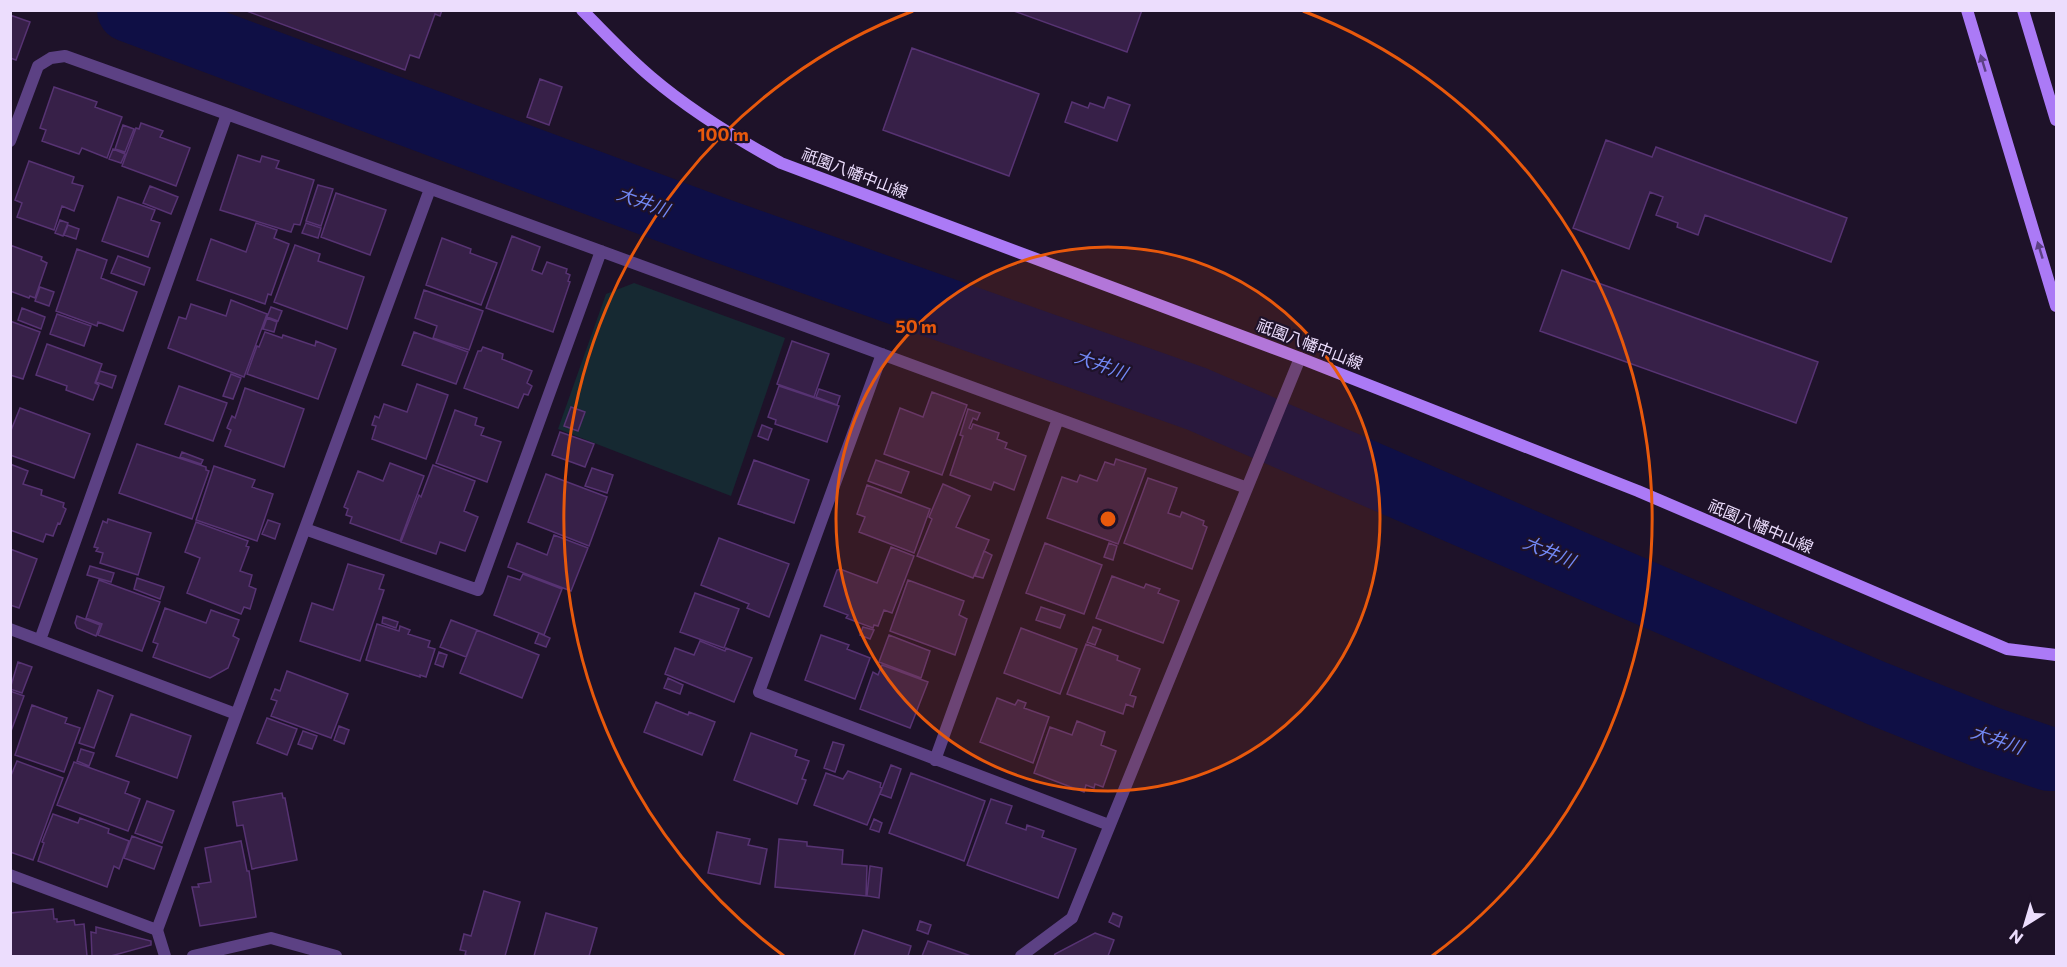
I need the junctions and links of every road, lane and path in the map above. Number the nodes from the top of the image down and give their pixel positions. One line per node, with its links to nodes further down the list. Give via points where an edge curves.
1 (582, 10): 11 (main road, 祇園八幡中山線, via 650,77 740,141 781,163)
2 (1967, 10): 9 (main road, one-way to 2)
3 (2023, 10): 5 (main road)
4 (227, 114): 6 (street, via 57,56 38,66); 7 (street); 16 (street)
5 (2056, 120)
6 (10, 141)
7 (430, 189): 8 (street); 14 (street)
8 (601, 251): 10 (street); 14 (street, via 478,590)
9 (2056, 306)
10 (882, 354): 12 (street); 19 (street, via 759,692)
11 (1300, 358): 13 (street); 17 (main road, 祇園八幡中山線, via 1638,490 2007,650)
12 (1058, 419): 13 (street); 19 (street)
13 (1247, 488): 20 (street)
14 (304, 529): 18 (street)
15 (10, 629): 16 (street)
16 (40, 640): 18 (street)
17 (2056, 655)
18 (236, 714): 22 (street)
19 (935, 760): 20 (street)
20 (1110, 825): 26 (street, via 1072,918)
21 (10, 875): 22 (street)
22 (157, 930): 23 (street)
23 (165, 957)
24 (193, 957): 25 (street, via 271,938)
25 (336, 957)
26 (1021, 957)

